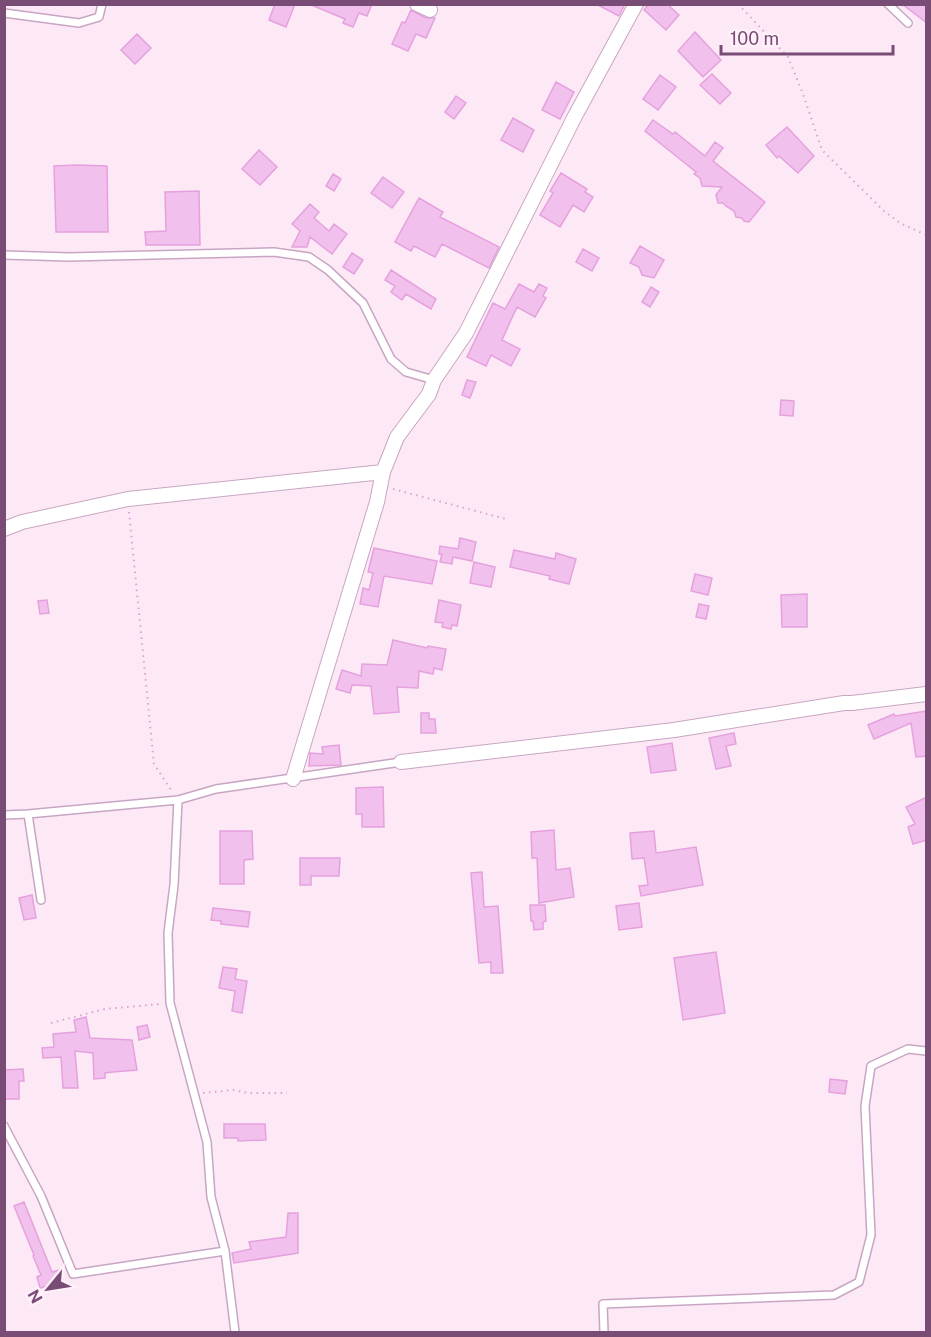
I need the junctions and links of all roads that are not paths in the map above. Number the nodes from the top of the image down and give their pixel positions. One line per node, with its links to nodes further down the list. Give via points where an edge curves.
1 (102, 4): 4 (lane, via 99,17 79,23)
2 (636, 4): 7 (street, via 466,333)
3 (888, 4): 5 (lane)
4 (4, 13)
5 (908, 23)
6 (4, 255): 7 (lane, via 274,252 309,258 363,303 391,359 406,372)
7 (434, 380): 8 (street, via 429,394 397,437)
8 (383, 472): 9 (street, via 128,499); 12 (street)
9 (4, 529)
10 (927, 694): 11 (street, via 674,730)
11 (401, 762): 12 (lane)
12 (293, 778): 13 (lane, via 216,789)
13 (178, 800): 14 (lane); 19 (lane, via 168,933 170,1003 207,1142 211,1197)
14 (28, 814): 15 (lane); 16 (lane)
15 (4, 815)
16 (41, 900)
17 (927, 1051): 21 (lane, via 908,1049 871,1066 865,1106 871,1235 860,1282 834,1295 603,1304)
18 (4, 1126): 19 (lane, via 40,1196 73,1274)
19 (225, 1251): 20 (lane)
20 (235, 1332)
21 (603, 1332)

